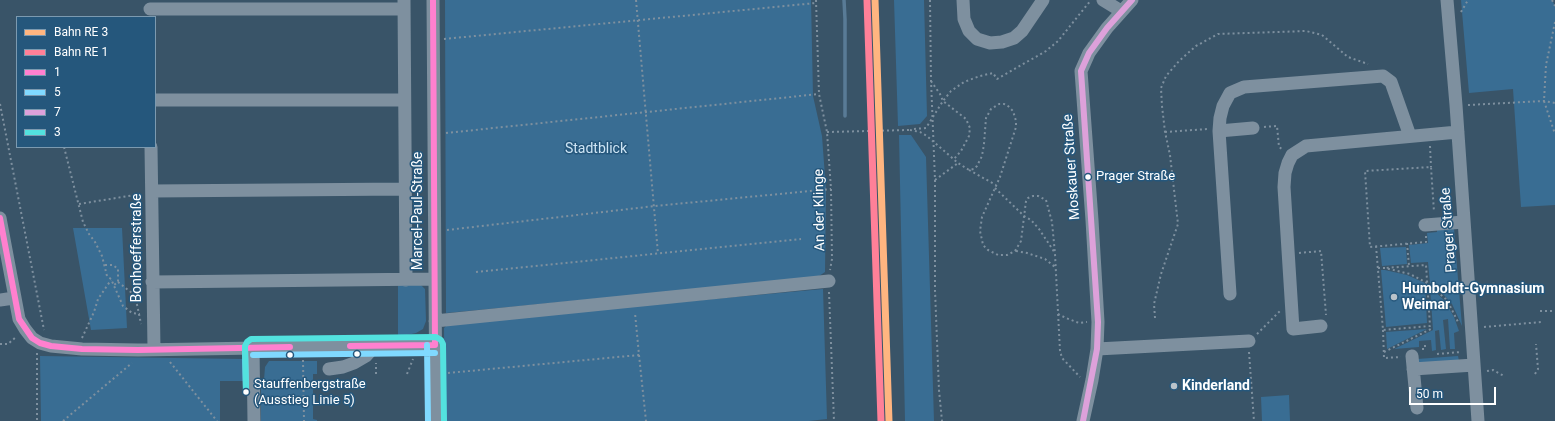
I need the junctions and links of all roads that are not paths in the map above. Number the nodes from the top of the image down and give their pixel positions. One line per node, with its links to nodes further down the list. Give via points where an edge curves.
1 (433, 0): 22 (street, Marcel-Paul-Straße)
2 (962, 0): 3 (street, via 964,18 969,31 977,39 990,43 1014,38 1022,31)
3 (1043, 0)
4 (1097, 0): 9 (street)
5 (1132, 0): 9 (street, Moskauer Straße)
6 (1447, 0): 14 (street, Prager Straße)
7 (404, 4): 8 (street); 11 (street)
8 (150, 9)
9 (1121, 11): 36 (street, Moskauer Straße, via 1089,53 1081,71 1098,322)
10 (156, 100): 11 (street)
11 (404, 100): 17 (street)
12 (1253, 128): 13 (street)
13 (1219, 130): 15 (street, via 1223,106 1230,93 1244,87 1383,76 1391,82); 26 (street)
14 (1458, 132): 15 (street); 20 (street, Prager Straße)
15 (1410, 136): 30 (street, via 1306,146 1292,155 1288,163 1284,173 1284,187 1293,329)
16 (151, 148): 18 (street, Bonhoefferstraße)
17 (405, 189): 18 (street, Marcel-Paul-Straße); 23 (street)
18 (152, 192): 25 (street, Bonhoefferstraße)
19 (0, 218): 27 (street)
20 (1464, 222): 21 (street); 37 (street, Prager Straße)
21 (1430, 224)
22 (434, 279): 23 (street, Marcel-Paul-Straße); 29 (street, Marcel-Paul-Straße)
23 (406, 280): 25 (street, Marcel-Paul-Straße)
24 (829, 281): 29 (street)
25 (152, 282): 35 (street, Bonhoefferstraße)
26 (1230, 294)
27 (14, 298): 28 (street); 35 (street, via 19,319 32,338 40,344 82,349)
28 (0, 300)
29 (435, 321): 32 (street, Marcel-Paul-Straße)
30 (1321, 326)
31 (1249, 342): 36 (street)
32 (435, 345): 33 (street); 41 (street, Marcel-Paul-Straße)
33 (375, 346): 34 (street); 38 (street, via 366,356 354,363)
34 (254, 347): 35 (street); 40 (street)
35 (160, 349)
36 (1097, 350): 42 (street, Moskauer Straße)
37 (1474, 368): 39 (street, via 1416,360); 43 (street, Prager Straße)
38 (329, 369)
39 (1416, 408)
40 (254, 421)
41 (436, 421)
42 (1083, 421)
43 (1478, 421)

